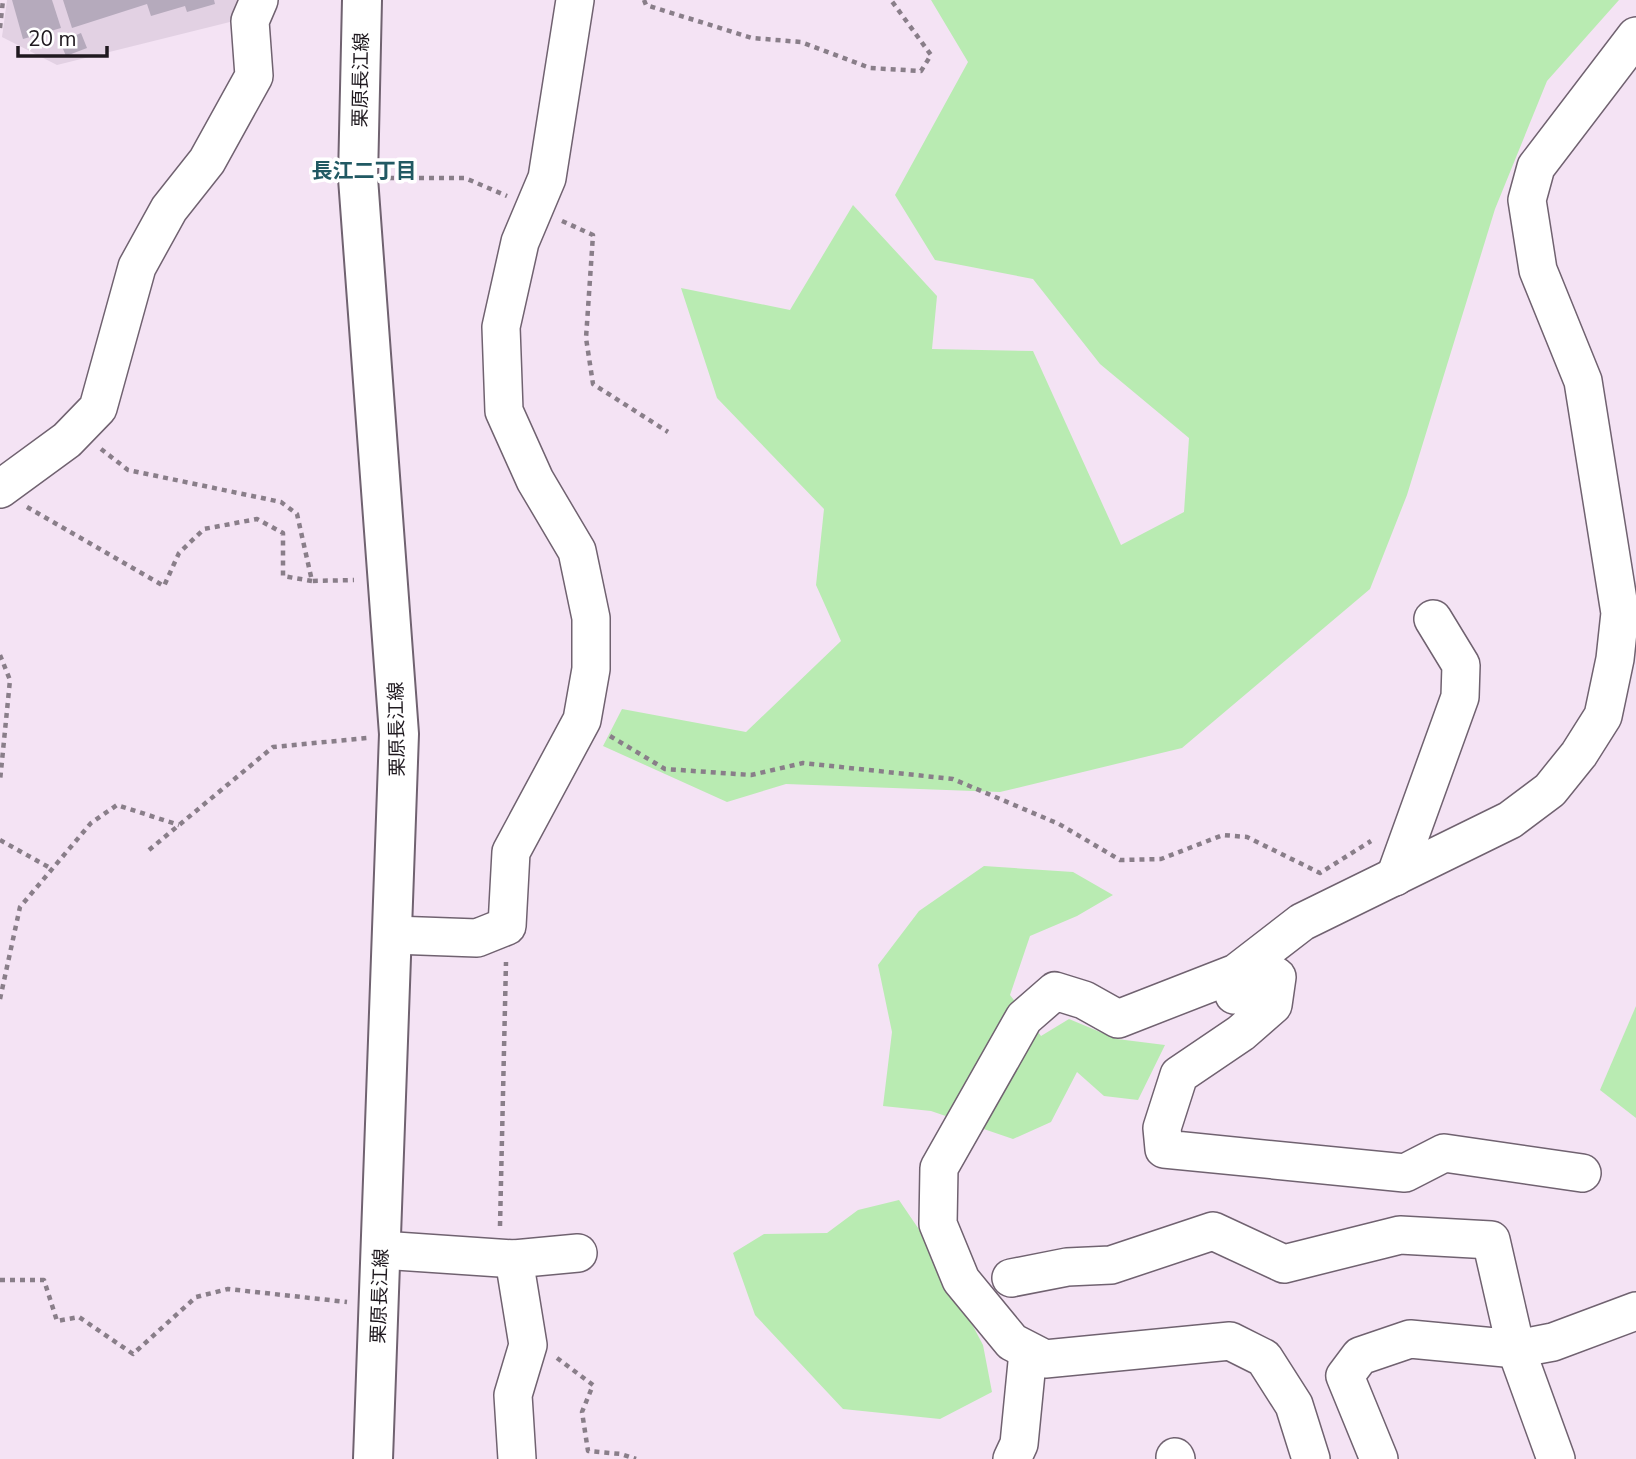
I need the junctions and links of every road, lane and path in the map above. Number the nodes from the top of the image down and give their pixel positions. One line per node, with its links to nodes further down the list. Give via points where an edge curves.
1 (3, 0): 7 (path)
2 (259, 0): 9 (street, via 250,21 254,76 207,161 169,209 137,267 98,408)
3 (362, 0): 11 (main road, 栗原長江線, via 358,178)
4 (575, 0): 15 (street, via 547,178 520,242 501,327 504,411 535,480 577,551 591,618 591,669)
5 (644, 0): 6 (path, via 646,5 752,38 801,42 870,68 921,71 931,55)
6 (891, 0)
7 (0, 28)
8 (1636, 36): 23 (street, via 1536,167 1527,200 1538,270 1583,381 1620,613 1603,716 1550,790 1510,820)
9 (77, 429): 10 (street); 12 (path, via 128,470 281,502 297,514)
10 (12, 497): 12 (path, via 164,586 178,552 204,528 257,519 283,533 283,576)
11 (389, 580): 12 (path); 16 (main road, 栗原長江線)
12 (312, 581)
13 (1433, 619): 23 (street, via 1461,665 1460,697)
14 (0, 655): 17 (path, via 10,680)
15 (583, 720): 19 (path, via 665,769 751,775 803,763 953,779 1059,824 1120,860 1161,859 1223,835 1247,837 1321,873 1368,845); 24 (street, via 511,852)
16 (399, 734): 18 (path, via 273,747); 25 (main road, 栗原長江線)
17 (0, 781)
18 (179, 825): 21 (path); 22 (path, via 117,805 91,823)
19 (1376, 835)
20 (0, 840): 22 (path)
21 (149, 850)
22 (52, 869): 27 (path, via 20,907)
23 (1395, 877): 26 (street, via 1302,922 1236,973)
24 (507, 926): 25 (street, via 477,939); 31 (path)
25 (393, 935): 29 (main road, 栗原長江線)
26 (1210, 983): 28 (street, via 1218,998 1243,993 1271,973 1277,976 1273,1005 1180,1075 1162,1128 1164,1149 1405,1173 1444,1153); 38 (street, via 1118,1018 1055,991 1024,1018 939,1168 938,1224 961,1280 1012,1342)
27 (0, 999)
28 (1582, 1173)
29 (382, 1250): 31 (street); 34 (main road, 栗原長江線)
30 (578, 1253): 31 (street)
31 (507, 1259): 36 (street)
32 (1011, 1278): 37 (street, via 1068,1267 1111,1265 1213,1231 1284,1264 1400,1235 1491,1240)
33 (0, 1280): 34 (path, via 44,1280 57,1321 79,1317 133,1354 196,1297 228,1289)
34 (379, 1305): 39 (main road, 栗原長江線)
35 (1636, 1311): 37 (street, via 1553,1342)
36 (528, 1345): 40 (street, via 513,1395); 41 (path, via 564,1362 593,1385 582,1412 587,1451)
37 (1516, 1349): 44 (street, via 1410,1339 1360,1356 1346,1377); 45 (street)
38 (1028, 1352): 42 (street, via 1019,1444); 43 (street, via 1045,1359 1230,1341 1264,1358 1294,1405)
39 (373, 1459)
40 (517, 1459)
41 (636, 1459)
42 (1012, 1459)
43 (1311, 1459)
44 (1379, 1459)
45 (1556, 1459)

